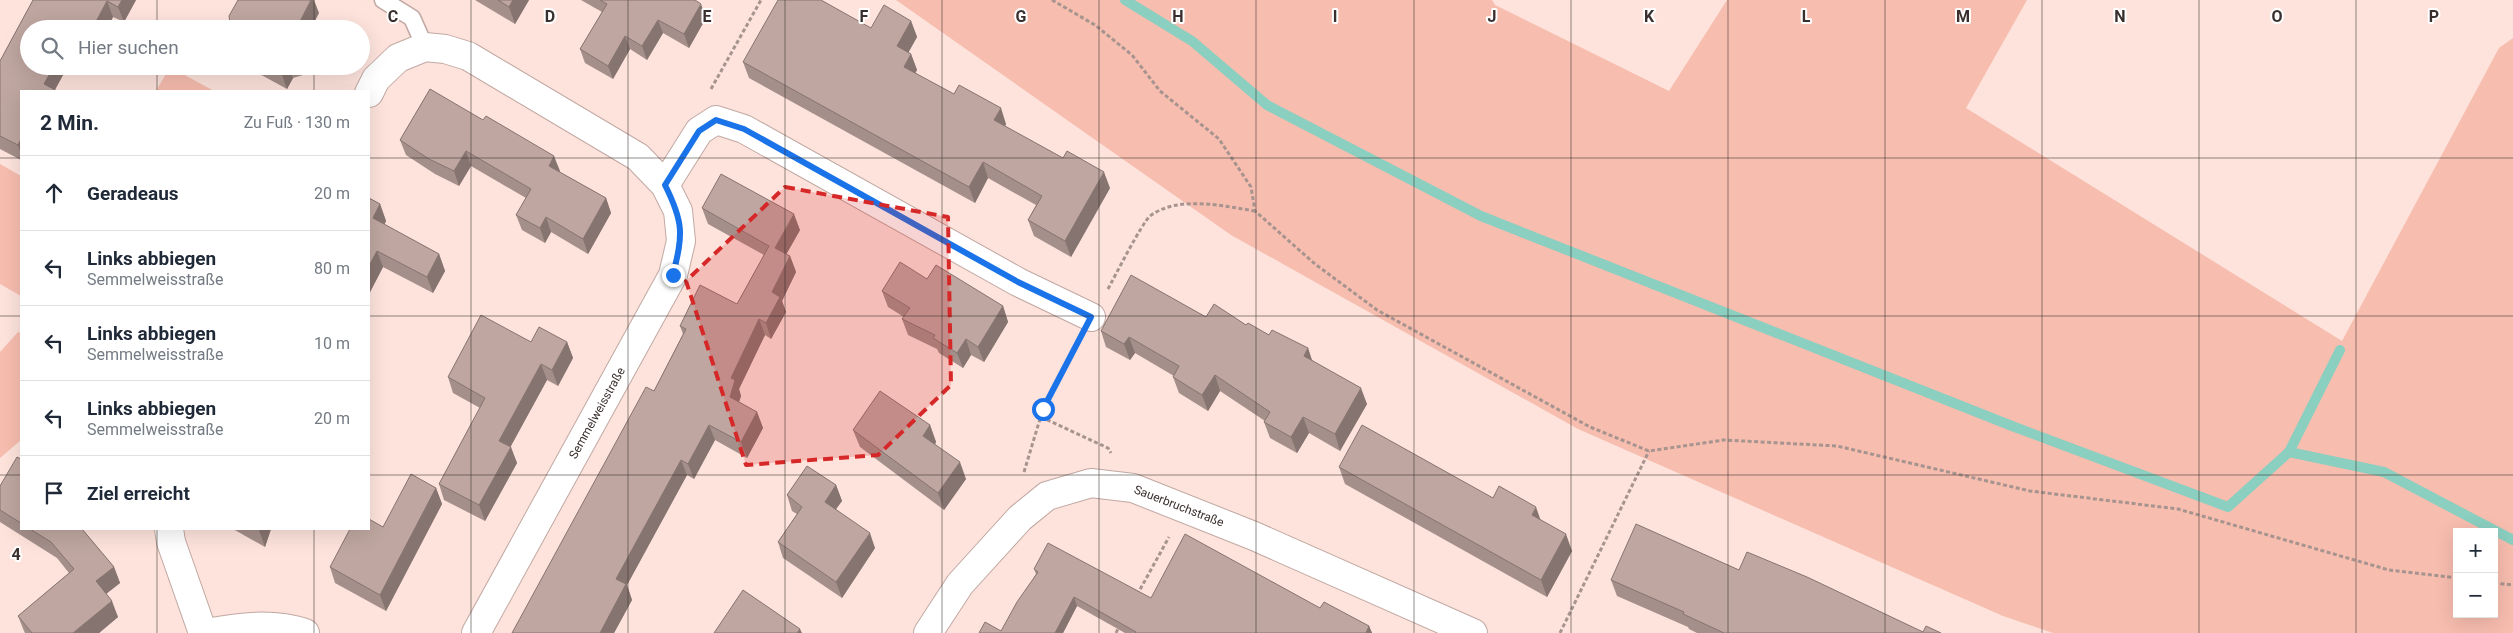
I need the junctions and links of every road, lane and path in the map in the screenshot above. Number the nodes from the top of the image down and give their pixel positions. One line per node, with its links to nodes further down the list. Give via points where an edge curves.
1 (384, 0): 4 (lane, via 412,18)
2 (761, 0): 6 (path, via 710,91)
3 (1052, 0): 8 (path, via 1095,25 1117,43 1160,91 1218,139 1250,187)
4 (425, 47): 5 (street, via 398,58 376,80); 7 (street, Semmelweisstraße, via 468,56 638,157)
5 (370, 91)
6 (716, 120): 7 (street, via 699,131); 9 (street, via 744,129 1018,282)
7 (665, 185): 23 (street, Semmelweisstraße, via 678,211 681,240 673,275)
8 (1254, 211): 9 (path, via 1207,204 1168,207 1149,217); 11 (path, via 1315,264 1377,310 1590,427)
9 (1091, 317): 10 (path)
10 (1041, 417): 12 (path, via 1108,448); 14 (path, via 1020,484)
11 (1649, 451): 16 (path, via 1724,440 1837,446 2030,491 2178,509 2389,570); 27 (path)
12 (1133, 488): 13 (street, Sauerbruchstraße); 14 (street, Sauerbruchstraße, via 1091,483 1047,496)
13 (1185, 508): 19 (path); 26 (street, Sauerbruchstraße)
14 (1020, 518): 24 (street, Sauerbruchstraße, via 960,584)
15 (169, 530): 21 (street)
16 (2453, 578)
17 (2498, 583): 18 (path)
18 (2513, 585)
19 (1135, 599)
20 (1121, 624): 25 (path)
21 (204, 633): 22 (street, via 246,626)
22 (305, 633)
23 (476, 633)
24 (928, 633)
25 (1116, 633)
26 (1473, 633)
27 (1560, 633)

